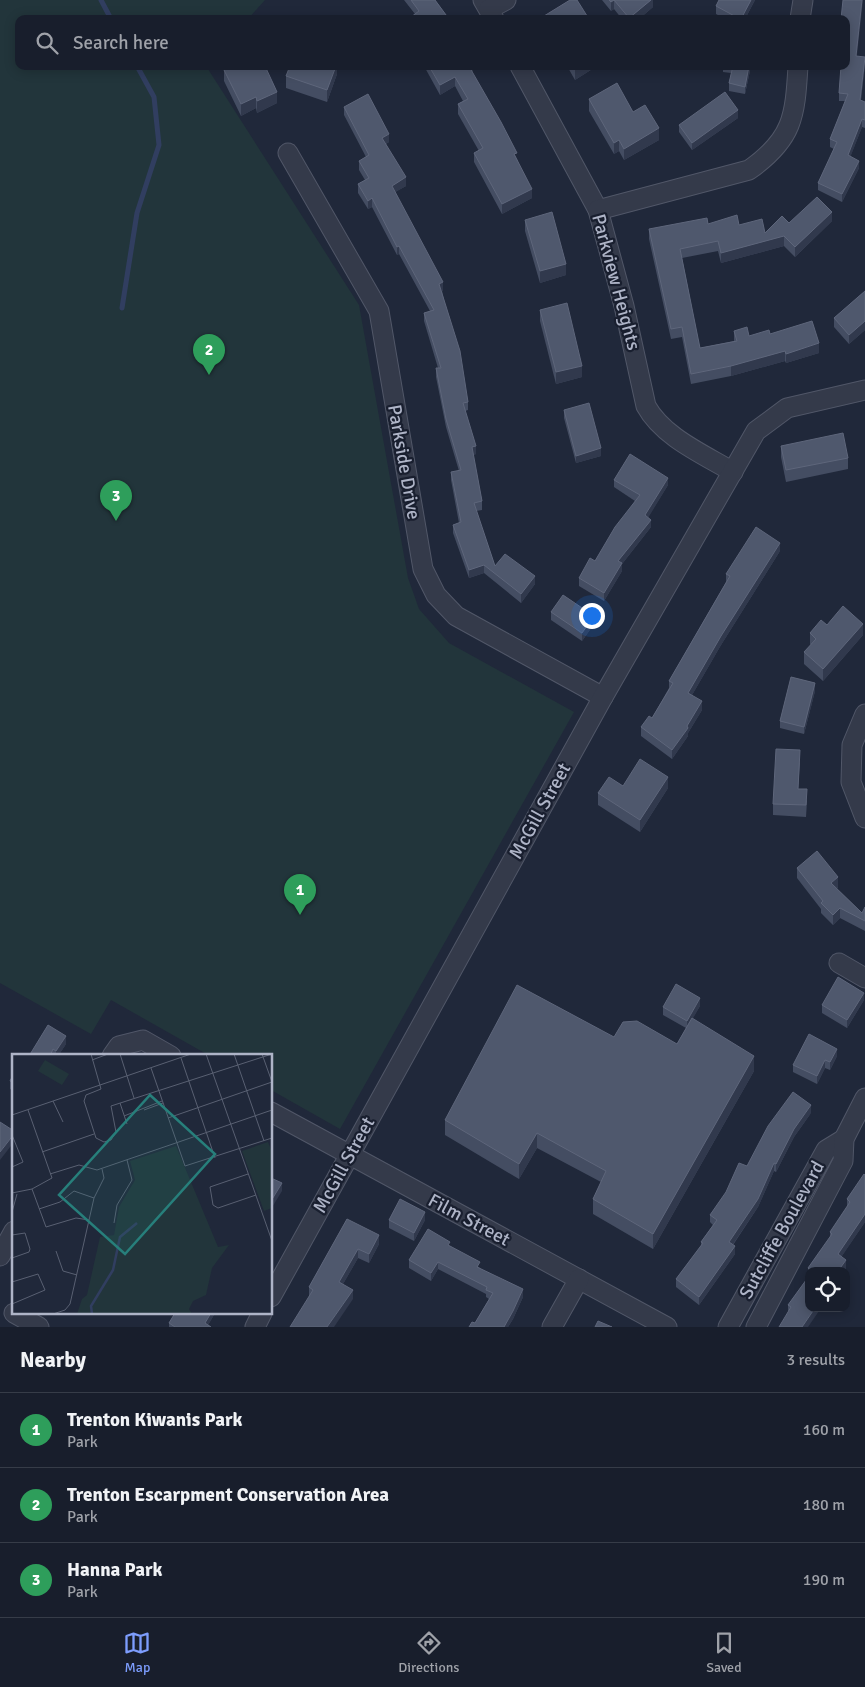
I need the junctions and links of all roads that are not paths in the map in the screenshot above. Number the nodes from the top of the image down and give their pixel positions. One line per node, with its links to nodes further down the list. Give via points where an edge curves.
1 (506, 0): 3 (street)
2 (804, 0): 4 (street)
3 (489, 9)
4 (801, 15)
5 (522, 70): 8 (street, Parkview Heights)
6 (798, 70): 8 (street, via 796,107 787,133 767,157 749,170)
7 (288, 154): 11 (street, Parkside Drive, via 379,311 423,569 436,595 456,616)
8 (598, 210): 10 (street, Parkview Heights, via 646,406 654,420 680,440)
9 (865, 390): 10 (street, McGill Street, via 787,408 756,431)
10 (732, 472): 11 (street, McGill Street)
11 (603, 697): 21 (street, McGill Street)
12 (865, 714): 13 (street, via 852,745 851,782)
13 (865, 818)
14 (839, 963): 15 (street)
15 (865, 978)
16 (113, 1054): 17 (street, via 119,1046 143,1040)
17 (168, 1054)
18 (865, 1098): 20 (street, Sutcliffe Boulevard)
19 (272, 1113): 21 (street, Film Street)
20 (844, 1139): 34 (street, Sutcliffe Boulevard, via 826,1150); 35 (street, Sutcliffe Boulevard, via 843,1161)
21 (349, 1155): 24 (street, Film Street); 25 (street, McGill Street)
22 (12, 1235): 23 (street)
23 (0, 1256)
24 (579, 1279): 32 (street); 33 (street, Film Street)
25 (272, 1295)
26 (0, 1305): 27 (street)
27 (12, 1312)
28 (16, 1314): 30 (street)
29 (262, 1314): 31 (street)
30 (39, 1327)
31 (255, 1327)
32 (552, 1327)
33 (667, 1327)
34 (728, 1327)
35 (756, 1327)

